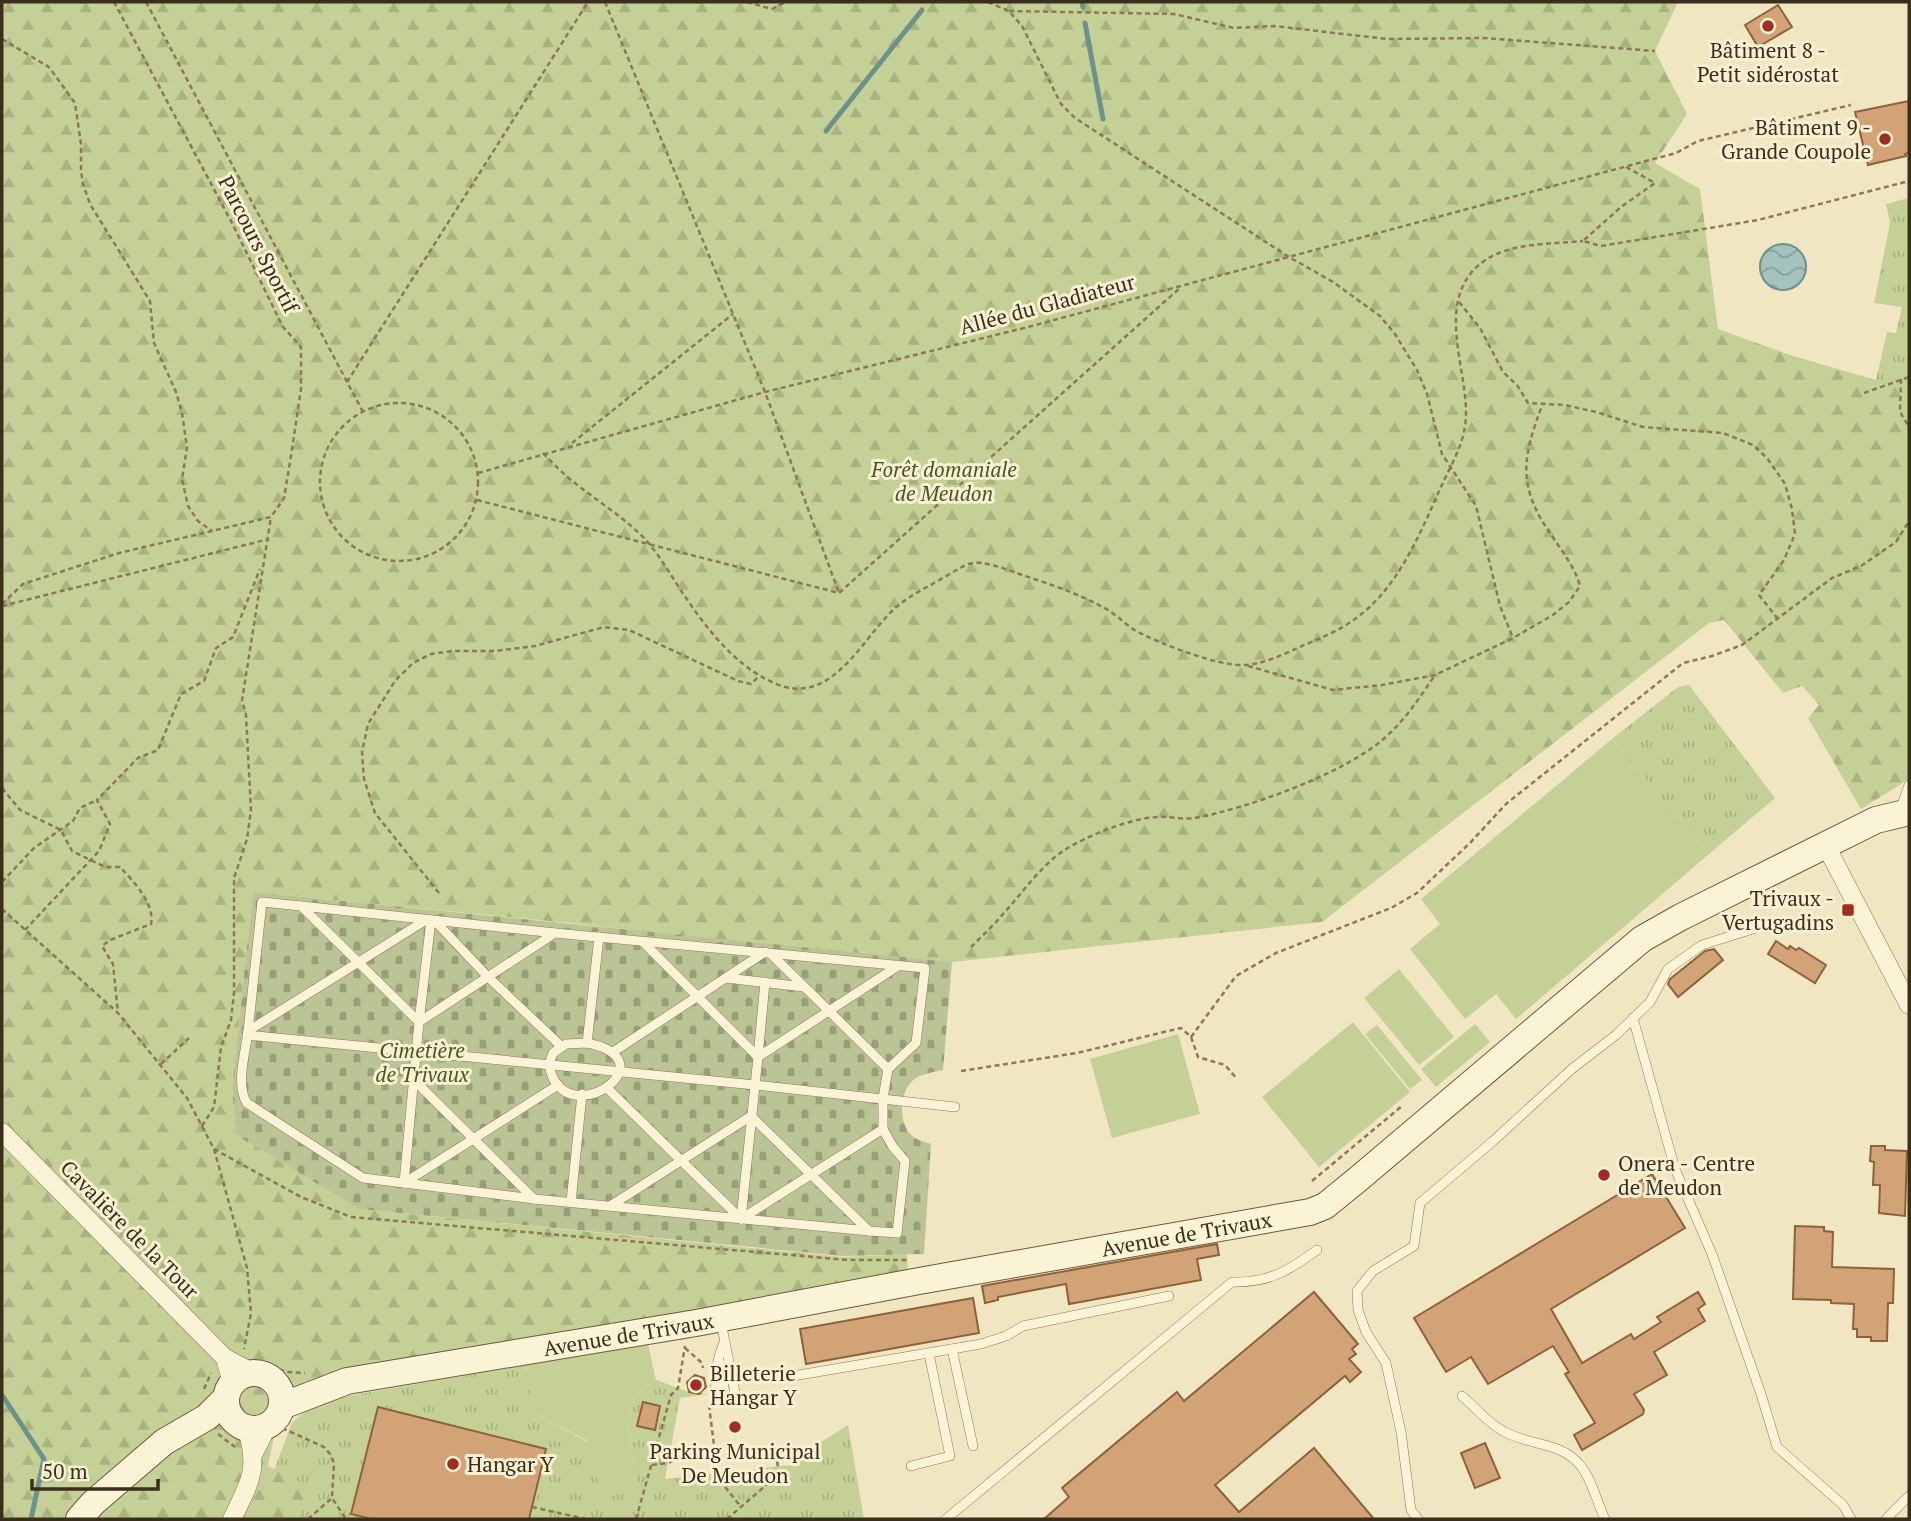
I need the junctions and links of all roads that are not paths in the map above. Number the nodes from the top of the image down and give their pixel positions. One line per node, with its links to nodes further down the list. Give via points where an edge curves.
1 (1909, 785): 2 (lane)
2 (1905, 812): 3 (main road, Avenue de Trivaux, via 1876,820)
3 (1826, 846): 18 (street); 52 (main road, Avenue de Trivaux, via 1642,939 1325,1206)
4 (302, 906): 5 (lane); 11 (lane); 22 (lane, via 262,902)
5 (431, 920): 7 (lane); 11 (lane); 13 (lane); 21 (lane)
6 (1756, 928): 20 (lane, via 1702,945 1668,969 1650,1002)
7 (555, 933): 8 (lane); 13 (lane)
8 (599, 937): 9 (lane); 23 (lane)
9 (642, 942): 10 (lane); 17 (lane)
10 (768, 953): 12 (lane); 14 (lane); 16 (lane)
11 (359, 963): 21 (lane); 22 (lane)
12 (898, 966): 19 (lane); 29 (lane, via 925,968 916,1043)
13 (488, 977): 21 (lane); 24 (lane)
14 (726, 978): 15 (lane); 17 (lane)
15 (765, 982): 16 (lane); 27 (lane)
16 (804, 987): 19 (lane)
17 (696, 997): 26 (lane); 27 (lane)
18 (1909, 1005)
19 (828, 1011): 27 (lane); 29 (lane)
20 (1633, 1018): 64 (lane, via 1420,1203 1414,1246 1373,1271 1357,1291 1366,1332 1386,1363 1401,1432 1410,1510); 66 (lane, via 1675,1169 1712,1254 1777,1447 1843,1505)
21 (419, 1022): 25 (lane)
22 (247, 1033): 25 (lane); 44 (lane, via 242,1091 247,1103 363,1178)
23 (587, 1043): 24 (lane); 26 (lane)
24 (561, 1046): 28 (lane)
25 (417, 1051): 28 (lane); 31 (lane)
26 (613, 1052): 30 (lane)
27 (758, 1058): 33 (lane)
28 (550, 1064): 30 (lane); 32 (lane)
29 (888, 1069): 36 (lane)
30 (619, 1072): 33 (lane); 34 (lane)
31 (414, 1080): 41 (lane); 44 (lane)
32 (558, 1085): 35 (lane); 41 (lane)
33 (755, 1085): 36 (lane); 38 (lane)
34 (607, 1088): 35 (lane); 42 (lane)
35 (582, 1094): 46 (lane)
36 (883, 1098): 37 (lane); 39 (lane)
37 (955, 1107)
38 (751, 1116): 42 (lane); 43 (lane); 48 (lane)
39 (883, 1129): 43 (lane); 49 (lane, via 905,1161 897,1233)
40 (2, 1132): 57 (street, Cavalière de la Tour)
41 (474, 1139): 44 (lane); 45 (lane)
42 (682, 1160): 47 (lane); 48 (lane)
43 (812, 1174): 48 (lane); 49 (lane)
44 (404, 1183): 45 (lane)
45 (534, 1199): 46 (lane)
46 (571, 1202): 47 (lane)
47 (610, 1206): 48 (lane)
48 (741, 1219): 49 (lane)
49 (869, 1231)
50 (1317, 1250): 63 (lane, via 1292,1269 1255,1283 1232,1282)
51 (1169, 1296): 53 (lane, via 1023,1326 1006,1336)
52 (722, 1329): 52 (lane, via 721,1393 714,1380); 57 (main road, Avenue de Trivaux, via 347,1381)
53 (952, 1349): 54 (lane); 58 (lane)
54 (929, 1354): 55 (lane); 59 (lane, via 950,1457)
55 (793, 1376)
56 (1462, 1396): 65 (lane, via 1502,1431 1554,1446 1574,1459 1583,1468)
57 (251, 1405): 61 (main road, via 207,1417 164,1442); 62 (street, via 252,1477)
58 (973, 1446)
59 (911, 1466)
60 (1909, 1496): 67 (lane)
61 (79, 1519)
62 (232, 1519)
63 (946, 1519)
64 (1418, 1519)
65 (1605, 1519)
66 (1851, 1519)
67 (1886, 1519)

